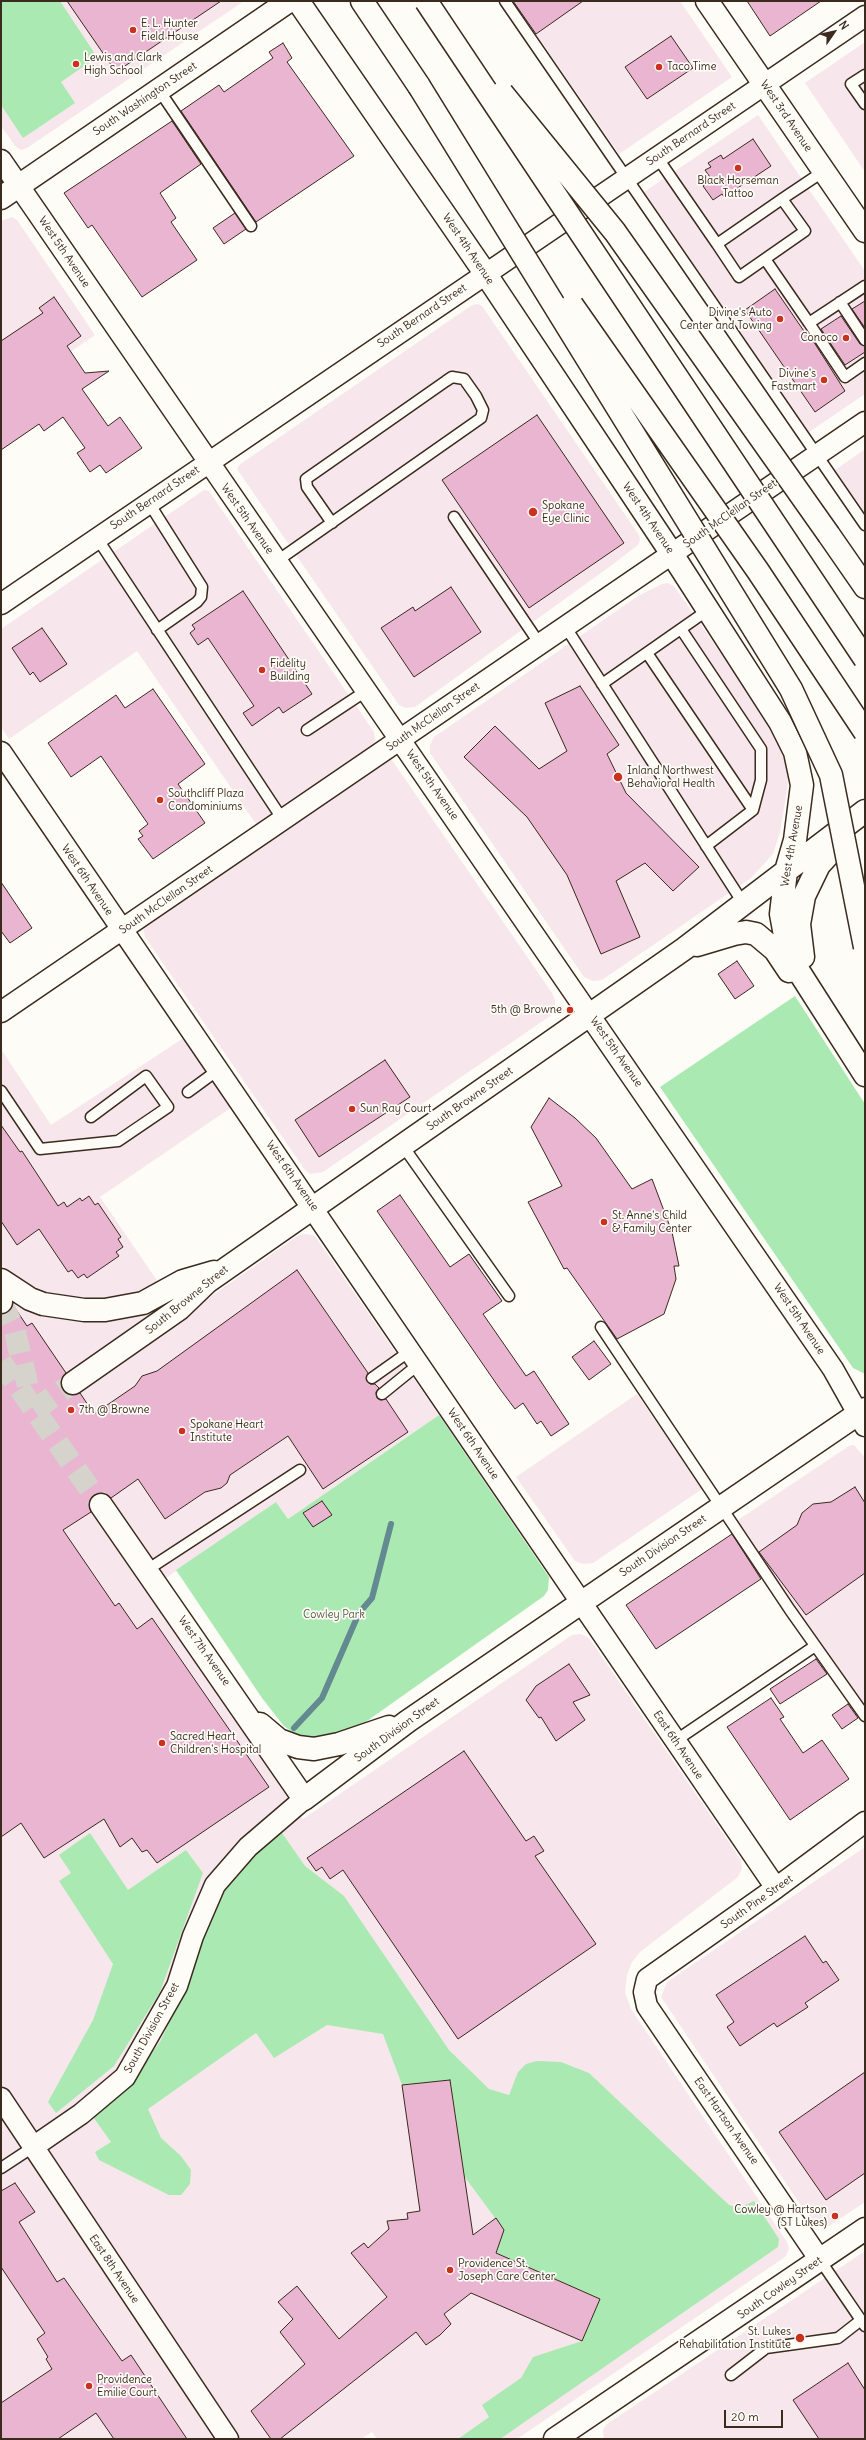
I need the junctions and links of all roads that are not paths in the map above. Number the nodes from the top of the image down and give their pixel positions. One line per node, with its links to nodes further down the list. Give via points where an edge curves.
1 (290, 1): 11 (main road, South Washington Street)
2 (298, 1): 23 (main road, West 4th Avenue)
3 (362, 1): 10 (main road)
4 (427, 1): 39 (main road, bridge, via 615,232); 47 (main road, bridge)
5 (505, 1): 16 (lane)
6 (707, 1): 9 (main road, West 3rd Avenue)
7 (865, 16): 9 (street, South Bernard Street)
8 (865, 75): 12 (lane, via 851,84)
9 (765, 85): 13 (street, South Bernard Street); 15 (main road, West 3rd Avenue)
10 (419, 86): 51 (main road, bridge, via 758,571); 62 (main road, bridge, via 791,689 831,775)
11 (159, 90): 17 (main road, South Washington Street); 19 (lane)
12 (865, 104)
13 (657, 157): 16 (street, South Bernard Street); 21 (lane)
14 (1, 160): 17 (street, West 5th Avenue)
15 (824, 171): 18 (lane); 20 (main road, West 3rd Avenue)
16 (627, 178): 23 (street, South Bernard Street); 30 (lane)
17 (10, 192): 31 (street, West 5th Avenue)
18 (782, 199): 21 (lane); 22 (lane, via 805,231)
19 (251, 226)
20 (865, 231)
21 (716, 244): 22 (lane, via 739,277)
22 (765, 259): 26 (lane)
23 (485, 273): 31 (street, South Bernard Street); 37 (main road, West 4th Avenue)
24 (865, 286): 25 (lane)
25 (840, 302): 26 (lane); 27 (lane)
26 (809, 323): 28 (lane, via 845,376)
27 (865, 340)
28 (864, 365)
29 (865, 422): 30 (street, South McClellan Street)
30 (817, 454): 35 (lane); 37 (street, South McClellan Street)
31 (208, 462): 32 (street, South Bernard Street); 38 (street, West 5th Avenue)
32 (149, 503): 36 (street, South Bernard Street); 44 (lane, via 202,587 201,597 197,602)
33 (454, 516): 45 (lane)
34 (332, 523): 34 (lane, via 481,418 483,410 464,379 452,378 446,381 306,479 307,487); 38 (lane)
35 (865, 524)
36 (97, 538): 40 (street, South Bernard Street); 44 (lane)
37 (672, 554): 41 (main road, West 4th Avenue); 42 (street, South McClellan Street)
38 (277, 561): 49 (street, West 5th Avenue)
39 (865, 587)
40 (1, 604)
41 (708, 610): 43 (lane); 59 (main road, West 4th Avenue, via 760,688 795,752 802,785 795,840)
42 (565, 626): 45 (street, South McClellan Street); 48 (lane)
43 (681, 629): 46 (lane); 54 (lane, via 761,749 761,780)
44 (157, 630): 57 (lane)
45 (539, 643): 52 (street, South McClellan Street)
46 (647, 653): 48 (lane); 54 (lane)
47 (865, 659)
48 (602, 684): 58 (lane)
49 (366, 691): 50 (lane); 52 (street, West 5th Avenue)
50 (306, 730)
51 (865, 732)
52 (400, 739): 57 (street, South McClellan Street); 66 (street, West 5th Avenue)
53 (1, 752): 61 (street, West 6th Avenue)
54 (753, 810): 58 (lane)
55 (865, 811): 59 (main road, South Browne Street)
56 (865, 814): 64 (main road, via 819,864 804,896 799,924 800,946)
57 (283, 820): 61 (street, South McClellan Street)
58 (706, 846): 60 (lane)
59 (786, 871): 60 (main road, South Browne Street); 64 (main road, West 4th Avenue, via 781,914 786,941 791,959)
60 (743, 904): 63 (main road, South Browne Street)
61 (122, 931): 65 (street, South McClellan Street); 67 (street, West 6th Avenue)
62 (865, 947)
63 (684, 949): 64 (main road, via 734,934 756,934 775,950 805,995); 66 (main road, South Browne Street)
64 (822, 1008): 68 (main road, West 4th Avenue)
65 (1, 1012)
66 (590, 1015): 72 (main road, South Browne Street); 82 (street, West 5th Avenue)
67 (218, 1070): 70 (lane); 73 (street, West 6th Avenue)
68 (865, 1075)
69 (1, 1091): 71 (lane, via 40,1149 118,1141 168,1107 146,1076)
70 (188, 1092)
71 (91, 1117)
72 (402, 1146): 73 (main road, South Browne Street); 76 (lane)
73 (314, 1208): 74 (main road, South Browne Street); 78 (street, West 6th Avenue)
74 (226, 1268): 75 (main road, via 183,1281 143,1303 105,1310 77,1310 44,1304 30,1299); 80 (main road, South Browne Street, via 173,1313)
75 (1, 1280)
76 (509, 1296)
77 (601, 1327): 85 (lane)
78 (414, 1358): 79 (lane); 81 (lane); 87 (street, West 6th Avenue)
79 (372, 1378)
80 (74, 1383)
81 (382, 1394)
82 (863, 1416): 85 (main road, South Division Street)
83 (300, 1470): 86 (lane)
84 (101, 1505): 86 (main road, West 7th Avenue)
85 (722, 1506): 87 (main road, South Division Street); 88 (lane)
86 (147, 1570): 89 (main road, West 7th Avenue)
87 (580, 1602): 91 (main road, South Division Street); 92 (street, East 6th Avenue)
88 (815, 1646): 90 (lane); 92 (lane)
89 (246, 1713): 91 (main road, via 279,1740 298,1747 314,1749 339,1744); 93 (main road, West 7th Avenue)
90 (865, 1716)
91 (408, 1721): 93 (main road, South Division Street)
92 (675, 1741): 95 (street, East 6th Avenue)
93 (304, 1799): 98 (street, South Division Street, via 248,1847 215,1885 193,1936 177,1986 124,2077 81,2114)
94 (865, 1822): 95 (street, South Pine Street)
95 (776, 1888): 96 (street, South Pine Street)
96 (647, 1979): 101 (street, East Hartson Avenue, via 644,1992 647,2006)
97 (1, 2098): 98 (street, East 8th Avenue)
98 (33, 2147): 99 (lane); 105 (street, East 8th Avenue)
99 (1, 2168)
100 (865, 2229): 101 (main road, South Cowley Street)
101 (820, 2260): 102 (lane); 104 (main road, South Cowley Street)
102 (863, 2323): 103 (lane, via 838,2338 766,2348)
103 (731, 2375)
104 (568, 2435)
105 (225, 2438)

